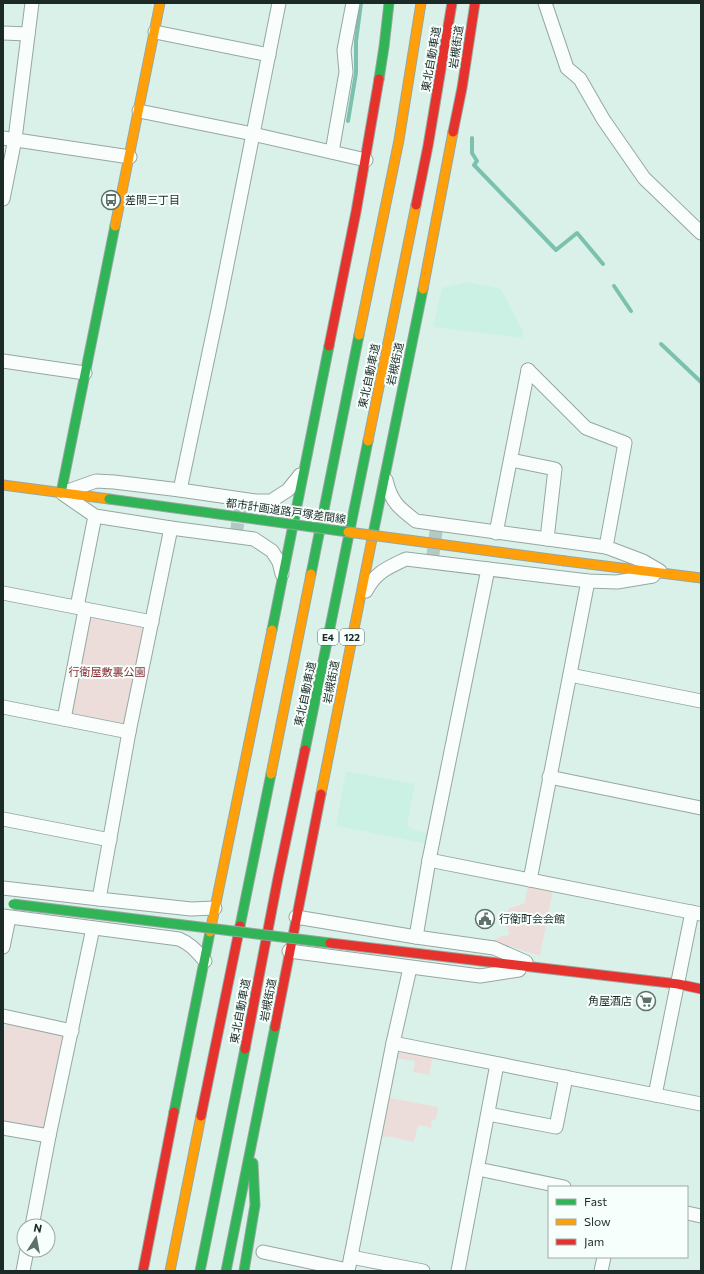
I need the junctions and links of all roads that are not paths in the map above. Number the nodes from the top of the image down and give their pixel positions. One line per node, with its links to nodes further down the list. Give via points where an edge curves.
1 (32, 3): 12 (street)
2 (160, 3): 10 (main road)
3 (279, 3): 13 (street)
4 (353, 3): 17 (street, via 344,50 346,72)
5 (389, 3): 19 (main road)
6 (421, 3): 96 (main road, 東北自動車道, via 399,140)
7 (452, 3): 97 (main road, 東北自動車道 / E4, via 428,146)
8 (475, 3): 26 (main road, 岩槻街道 / 122, via 462,88)
9 (545, 3): 21 (street, via 567,68 580,79 603,119 644,178)
10 (155, 32): 13 (street); 14 (main road)
11 (3, 33): 12 (street)
12 (28, 34): 16 (street)
13 (269, 55): 15 (street)
14 (139, 111): 15 (street); 18 (main road)
15 (253, 134): 17 (street); 28 (street)
16 (9, 138): 18 (street); 20 (street)
17 (332, 152): 19 (street)
18 (130, 157): 23 (main road)
19 (366, 160): 25 (main road)
20 (3, 199)
21 (701, 233)
22 (3, 362): 23 (street)
23 (85, 373): 29 (main road)
24 (510, 460): 32 (street); 33 (street, via 554,469); 34 (street, via 528,370 586,428 625,443)
25 (305, 468): 28 (street, via 288,490 271,501); 37 (main road)
26 (384, 474): 32 (street, via 389,491 398,507 416,521); 41 (main road, 岩槻街道 / 122)
27 (3, 485): 29 (main road, 都市計画道路戸塚差間線)
28 (180, 490): 29 (street, via 96,481)
29 (62, 493): 30 (street); 36 (main road, 都市計画道路戸塚差間線, bridge)
30 (95, 516): 31 (street); 42 (street)
31 (171, 528): 37 (street, via 254,539 272,551 279,562); 43 (street)
32 (496, 533): 33 (street)
33 (547, 539): 34 (street)
34 (606, 547): 36 (street, via 643,561)
35 (488, 569): 39 (street); 41 (street, via 406,559 385,569 370,582); 53 (street)
36 (665, 574): 38 (main road); 39 (street, via 617,582)
37 (283, 578): 58 (main road)
38 (701, 578)
39 (588, 581): 44 (street)
40 (3, 593): 42 (street)
41 (358, 605): 61 (main road, 岩槻街道 / 122)
42 (81, 608): 43 (street); 47 (street)
43 (152, 622): 48 (street)
44 (570, 675): 45 (street); 49 (street)
45 (701, 701)
46 (3, 707): 47 (street)
47 (64, 719): 48 (street)
48 (129, 732): 52 (street)
49 (549, 777): 50 (street); 54 (street)
50 (701, 808)
51 (3, 819): 52 (street)
52 (110, 840): 56 (street)
53 (429, 860): 54 (street); 63 (street)
54 (530, 880): 59 (street)
55 (3, 888): 56 (street)
56 (99, 899): 58 (street, via 191,909)
57 (3, 903): 67 (main road, bridge)
58 (215, 908): 66 (main road)
59 (697, 913): 69 (street)
60 (6, 917): 62 (street); 64 (street)
61 (296, 917): 63 (street); 65 (main road, 岩槻街道 / 122)
62 (93, 928): 66 (street, via 179,938 193,947); 72 (street)
63 (416, 937): 67 (street, via 494,948)
64 (3, 947)
65 (289, 952): 68 (street); 81 (main road, 岩槻街道 / 122)
66 (205, 961): 84 (main road)
67 (536, 967): 68 (street, via 480,976); 69 (main road)
68 (410, 968): 73 (street)
69 (678, 984): 70 (main road); 76 (street)
70 (701, 989)
71 (3, 1018): 72 (street)
72 (72, 1031): 80 (street)
73 (393, 1043): 74 (street); 89 (street)
74 (497, 1064): 75 (street); 78 (street)
75 (566, 1077): 76 (street); 78 (street, via 556,1127)
76 (655, 1095): 77 (street)
77 (701, 1104)
78 (488, 1114): 82 (street)
79 (3, 1128): 80 (street)
80 (49, 1136): 87 (street)
81 (252, 1146): 98 (main road, 岩槻街道 / 122); 99 (main road, via 255,1205)
82 (478, 1169): 83 (street); 101 (street)
83 (559, 1186)
84 (155, 1207): 94 (main road); 95 (main road)
85 (688, 1213): 86 (street)
86 (701, 1216)
87 (34, 1218)
88 (263, 1252): 92 (street)
89 (351, 1256): 92 (street); 100 (street)
90 (25, 1258): 93 (street)
91 (604, 1258): 102 (street)
92 (348, 1270)
93 (23, 1271)
94 (134, 1271)
95 (143, 1271)
96 (170, 1271)
97 (200, 1271)
98 (226, 1271)
99 (244, 1271)
100 (423, 1271)
101 (458, 1271)
102 (601, 1271)

